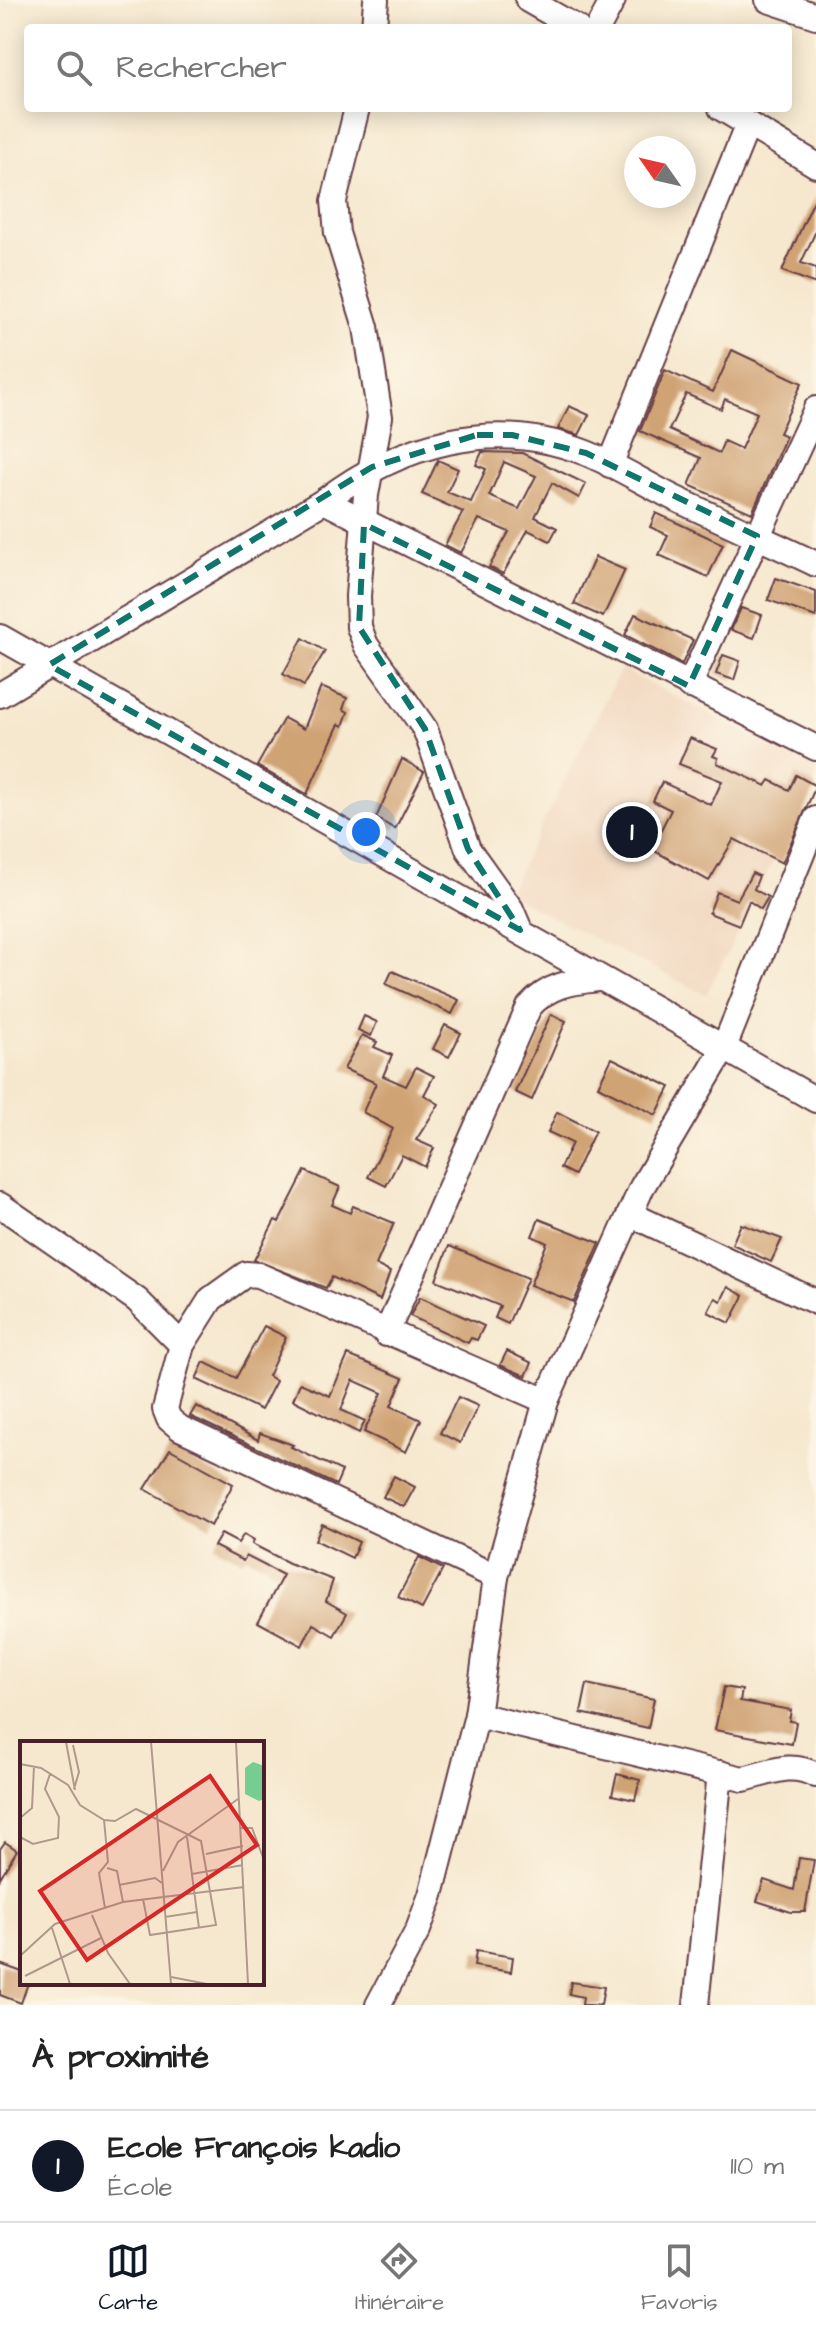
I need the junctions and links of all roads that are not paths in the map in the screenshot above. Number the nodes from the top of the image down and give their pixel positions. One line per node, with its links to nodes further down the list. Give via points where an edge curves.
1 (376, 0): 6 (street)
2 (528, 0): 7 (street)
3 (613, 0): 8 (street)
4 (768, 0): 5 (street)
5 (816, 16)
6 (374, 24)
7 (570, 24)
8 (600, 24)
9 (356, 112): 15 (street, via 334,201 337,233 366,327 376,388 380,417)
10 (728, 112): 11 (street)
11 (748, 124): 12 (street); 14 (street)
12 (816, 165)
13 (816, 409): 18 (street)
14 (610, 465): 15 (street, via 550,442 477,435); 18 (street)
15 (372, 467): 16 (street); 17 (street)
16 (324, 501): 17 (street); 21 (street)
17 (364, 524): 22 (street); 26 (street, via 359,627 425,729 468,849)
18 (757, 536): 19 (street); 22 (street)
19 (816, 564)
20 (0, 637): 21 (street)
21 (49, 665): 23 (street); 26 (street)
22 (689, 686): 24 (street)
23 (0, 695)
24 (816, 748)
25 (816, 819): 28 (street)
26 (520, 930): 27 (street)
27 (598, 979): 28 (street); 33 (street, via 563,983 541,993 529,1007)
28 (723, 1050): 29 (street); 31 (street)
29 (816, 1100)
30 (0, 1205): 34 (street, via 137,1300)
31 (630, 1214): 32 (street); 35 (street)
32 (816, 1302)
33 (386, 1334): 34 (street, via 246,1274 211,1299); 35 (street)
34 (182, 1345): 36 (street, via 165,1409 180,1428)
35 (546, 1401): 36 (street)
36 (496, 1577): 37 (street)
37 (477, 1715): 38 (street); 40 (street, via 431,1895)
38 (720, 1773): 39 (street, via 743,1779 783,1766); 41 (street)
39 (816, 1775)
40 (378, 2005)
41 (696, 2005)

